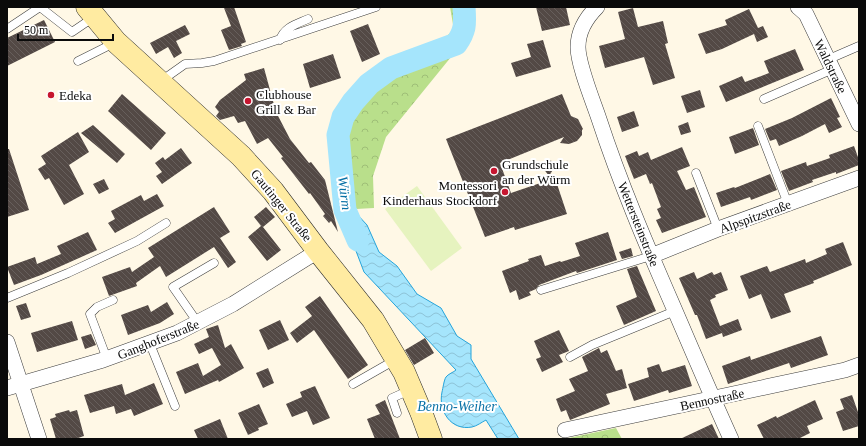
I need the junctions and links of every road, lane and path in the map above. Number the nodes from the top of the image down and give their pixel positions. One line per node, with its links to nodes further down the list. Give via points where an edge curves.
1 (376, 7): 7 (lane)
2 (597, 7): 22 (street, Wettersteinstraße, via 583,25 578,47 610,152)
3 (805, 9): 11 (street, Waldstraße)
4 (91, 12): 6 (lane, via 72,32 40,7); 8 (main road, Gautinger Straße)
5 (308, 19): 7 (lane, via 287,29)
6 (7, 29)
7 (280, 40): 12 (lane, via 214,61 185,64)
8 (116, 42): 10 (lane); 12 (main road, Gautinger Straße)
9 (859, 46): 11 (lane)
10 (78, 61)
11 (831, 64): 13 (lane); 14 (street, Waldstraße)
12 (160, 82): 21 (main road, Gautinger Straße, via 246,162 273,191)
13 (764, 99)
14 (859, 124)
15 (758, 126): 18 (lane)
16 (696, 173): 20 (lane)
17 (859, 178): 18 (street, Alpspitzstraße)
18 (788, 204): 20 (street, Alpspitzstraße)
19 (166, 223): 25 (lane, via 137,241)
20 (718, 229): 22 (street, Alpspitzstraße)
21 (318, 251): 28 (street, Ganghoferstraße); 33 (main road, Gautinger Straße, via 373,320)
22 (651, 256): 24 (lane); 27 (street, Wettersteinstraße)
23 (214, 263): 28 (lane, via 173,287)
24 (541, 290)
25 (7, 298)
26 (113, 300): 32 (lane, via 97,307 90,314)
27 (675, 311): 31 (lane, via 592,345); 38 (street, Wettersteinstraße)
28 (198, 323): 30 (street, Ganghoferstraße)
29 (7, 342): 36 (street)
30 (150, 344): 32 (street, Ganghoferstraße); 39 (lane)
31 (570, 357)
32 (107, 359): 36 (street, Ganghoferstraße)
33 (396, 359): 35 (lane); 37 (main road, Gautinger Straße)
34 (859, 365): 38 (street, Bennostraße)
35 (353, 384)
36 (14, 386): 42 (street)
37 (411, 390): 40 (lane, via 392,398); 43 (main road, Gautinger Straße)
38 (713, 399): 41 (street, Bennostraße); 44 (street, Wettersteinstraße)
39 (175, 406)
40 (397, 413)
41 (565, 430)
42 (39, 439)
43 (431, 439)
44 (731, 439)

